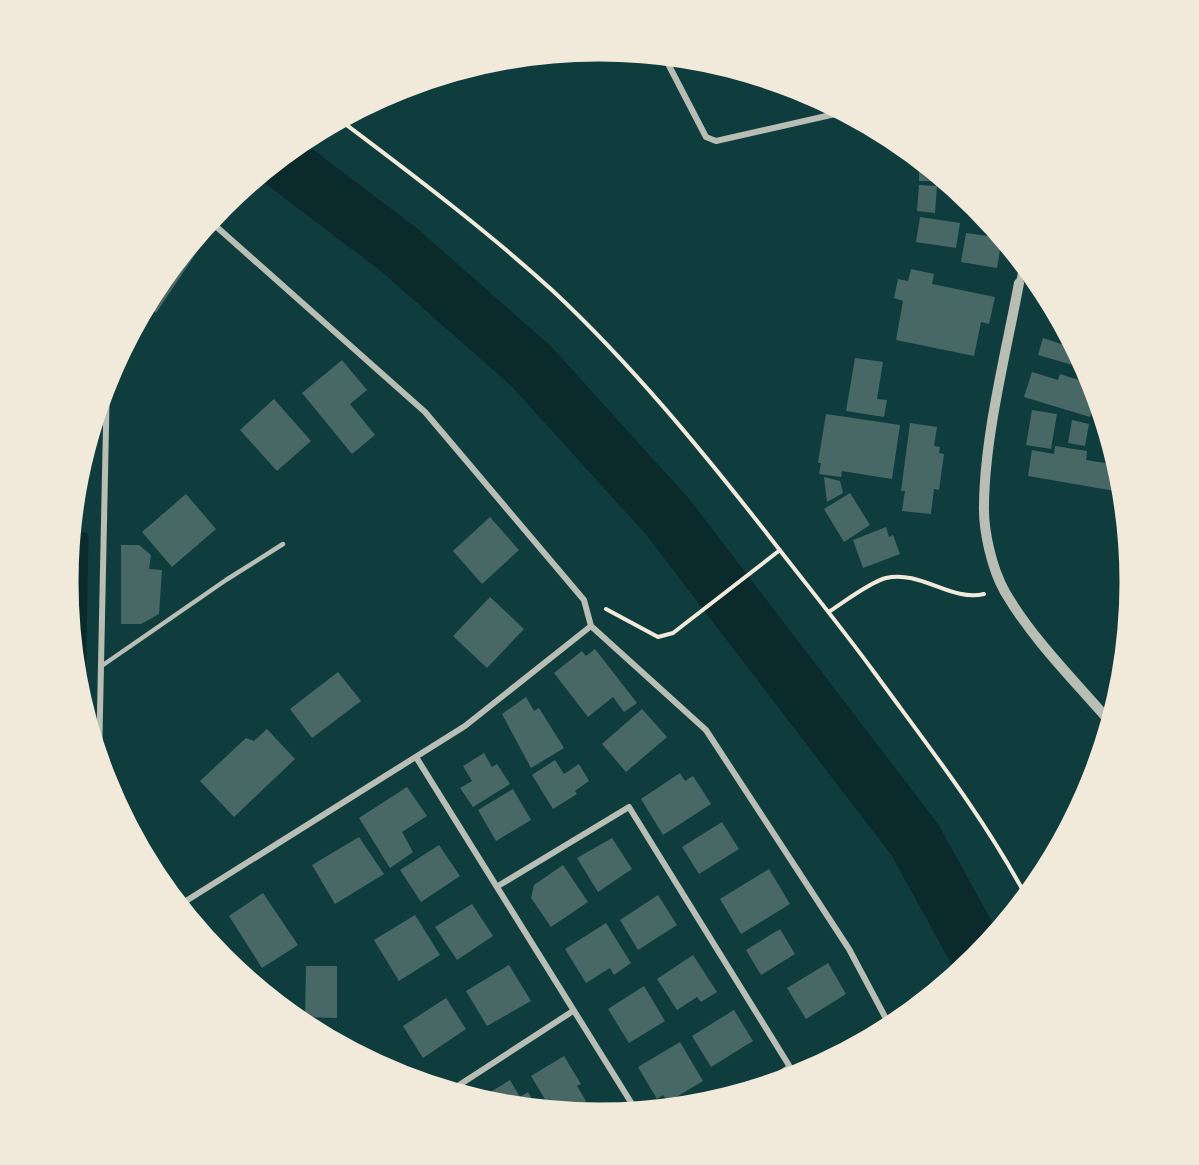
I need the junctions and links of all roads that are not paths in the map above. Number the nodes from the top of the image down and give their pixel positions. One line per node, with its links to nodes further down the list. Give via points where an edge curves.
1 (668, 64): 2 (street, via 706,137 716,141)
2 (832, 115)
3 (216, 228): 8 (street, via 424,412 584,600)
4 (1021, 274): 5 (street)
5 (1019, 284): 10 (street, via 990,443 984,505 990,547 1004,590 1025,622)
6 (107, 411): 9 (street)
7 (283, 544): 9 (lane)
8 (591, 626): 12 (street, via 465,726); 16 (street, via 706,729 849,950)
9 (103, 665): 11 (street)
10 (1105, 715)
11 (100, 734)
12 (416, 757): 13 (street); 14 (street)
13 (498, 886): 15 (street); 17 (street, via 629,807)
14 (185, 901)
15 (573, 1011): 19 (street); 20 (street)
16 (886, 1019)
17 (790, 1067): 18 (street)
18 (784, 1071)
19 (459, 1085)
20 (632, 1104)

